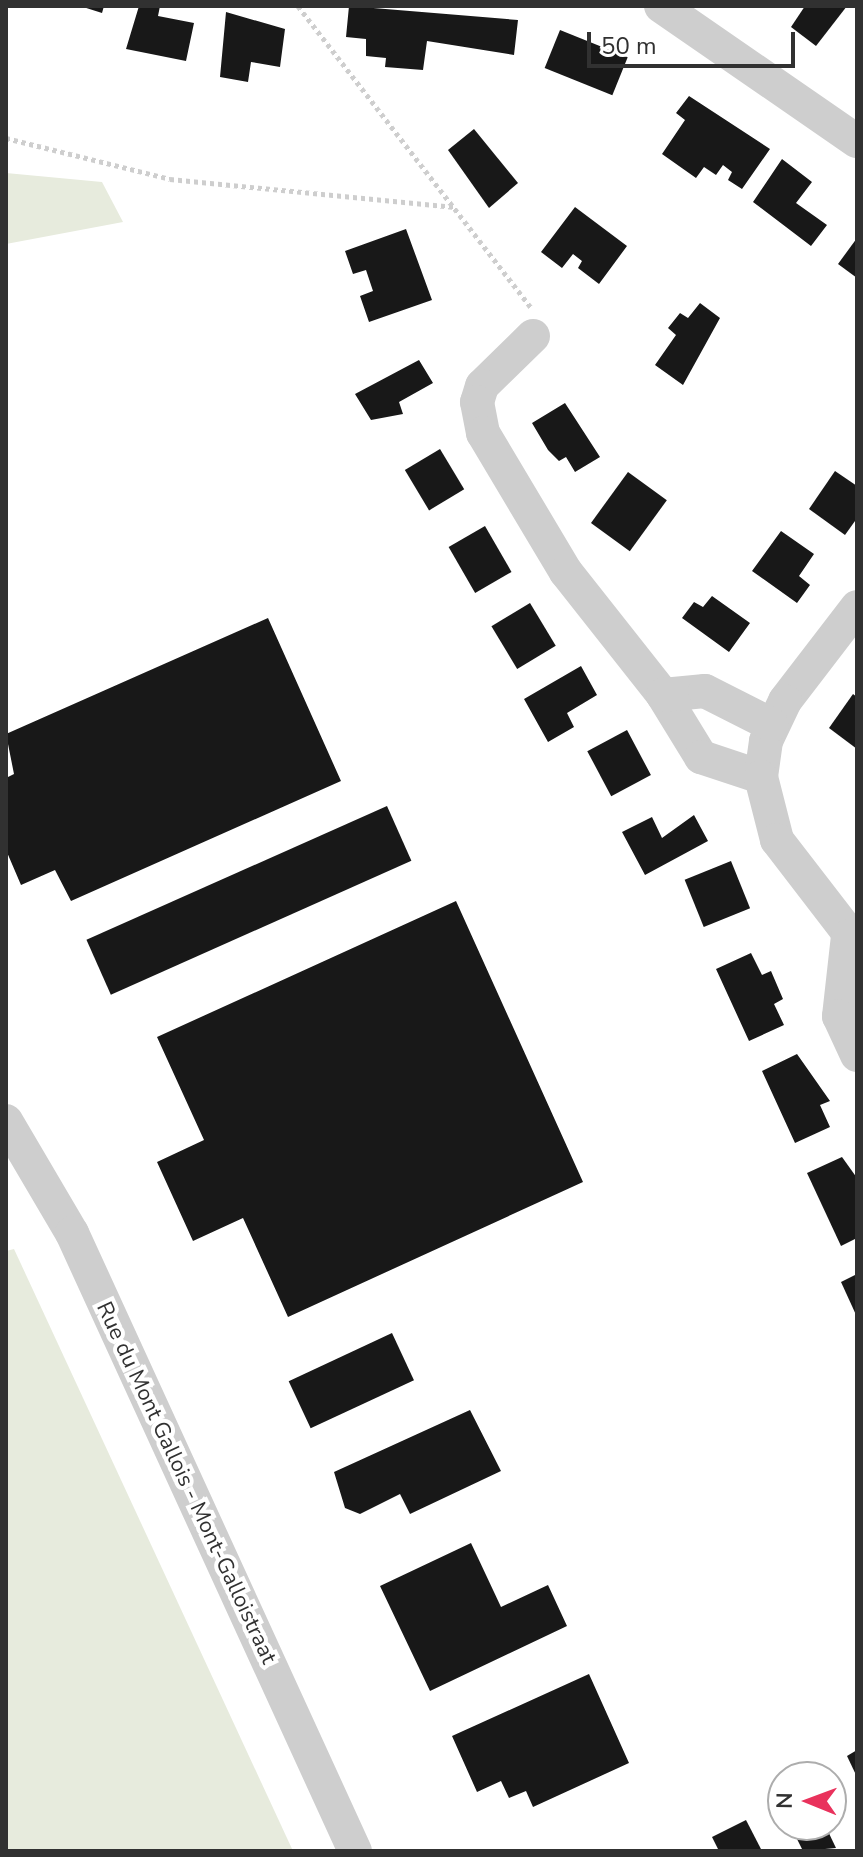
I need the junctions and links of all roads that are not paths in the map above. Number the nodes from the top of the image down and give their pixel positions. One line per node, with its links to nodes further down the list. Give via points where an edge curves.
1 (661, 6): 2 (street)
2 (857, 141)
3 (533, 336): 5 (street, via 482,386 477,418 566,572)
4 (857, 607): 6 (street)
5 (663, 695): 6 (street, via 705,691); 7 (street, via 709,764)
6 (772, 725): 7 (street)
7 (761, 777): 8 (street, via 777,840)
8 (852, 940): 9 (street)
9 (848, 1007): 10 (street)
10 (857, 1055)
11 (6, 1121): 12 (street, Rue du Mont Gallois - Mont-Galloistraat, via 72,1233)
12 (355, 1851)

